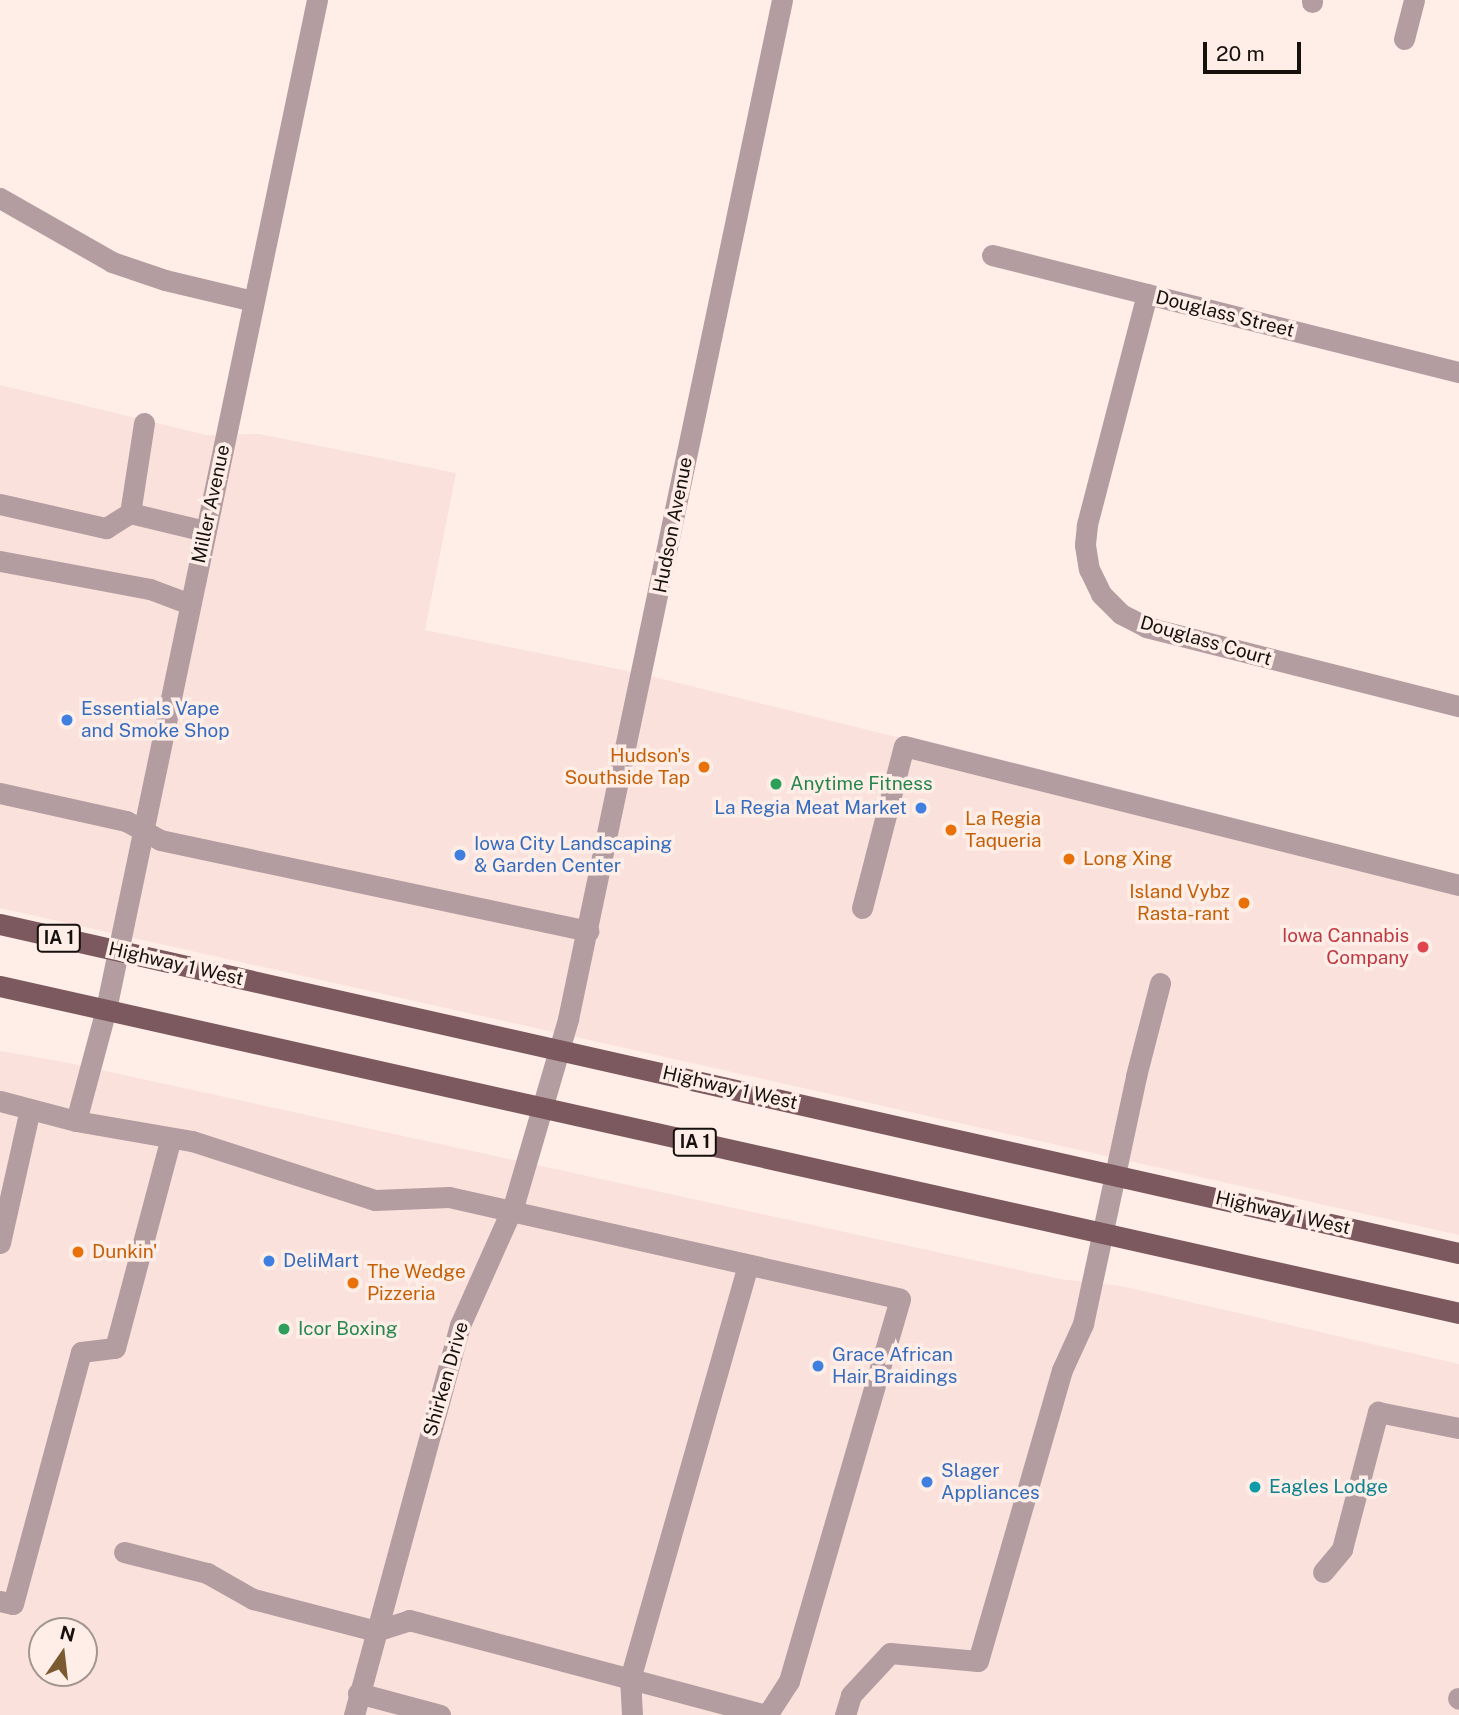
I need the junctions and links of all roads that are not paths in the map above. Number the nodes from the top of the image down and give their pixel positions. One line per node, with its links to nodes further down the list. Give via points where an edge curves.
1 (317, 0): 8 (street, Miller Avenue)
2 (782, 0): 22 (street, Hudson Avenue)
3 (1414, 0): 4 (street)
4 (1404, 39)
5 (0, 198): 8 (street, via 112,262 165,281)
6 (992, 255): 7 (street, Douglass Street)
7 (1147, 294): 9 (street, Douglass Street); 16 (street, Douglass Court, via 1087,525 1089,569 1101,594 1121,614 1146,627)
8 (253, 301): 13 (street, Miller Avenue)
9 (1459, 372)
10 (144, 423): 12 (street)
11 (0, 504): 12 (street, via 106,528)
12 (130, 513): 13 (street)
13 (205, 531): 15 (street, Miller Avenue)
14 (0, 561): 15 (street, via 150,589)
15 (190, 604): 18 (street, Miller Avenue)
16 (1459, 706)
17 (0, 793): 18 (street, via 126,821)
18 (143, 830): 22 (street, via 160,840); 23 (street, Miller Avenue)
19 (1459, 885): 20 (street, via 904,746)
20 (862, 908)
21 (0, 924): 23 (main road, Highway 1 West / IA 1)
22 (588, 932): 27 (street, Hudson Avenue)
23 (118, 951): 26 (street, Miller Avenue); 27 (main road, Highway 1 West / IA 1)
24 (1160, 983): 33 (street)
25 (0, 986): 26 (main road, IA 1)
26 (106, 1009): 29 (main road, IA 1); 31 (street, Miller Avenue)
27 (558, 1049): 29 (street, Shirken Drive); 33 (main road, Highway 1 West / IA 1)
28 (0, 1101): 30 (street)
29 (542, 1108): 34 (street, Shirken Drive); 35 (main road, IA 1)
30 (30, 1109): 31 (street); 36 (street)
31 (76, 1121): 32 (street)
32 (172, 1138): 34 (street, via 375,1200 449,1198); 43 (street, via 115,1349 81,1352 13,1604)
33 (1114, 1174): 35 (street); 37 (main road, Highway 1 West / IA 1)
34 (511, 1210): 38 (street); 44 (street, Shirken Drive, via 460,1325)
35 (1102, 1232): 39 (main road, IA 1); 51 (street, via 1083,1324 1062,1370 978,1661 890,1653 851,1695)
36 (0, 1243)
37 (1459, 1252)
38 (748, 1265): 45 (street); 50 (street, via 900,1299 789,1681)
39 (1459, 1313)
40 (1459, 1428): 42 (street, via 1378,1412 1342,1549)
41 (124, 1552): 44 (street, via 207,1573 253,1598)
42 (1323, 1572)
43 (0, 1601)
44 (376, 1631): 45 (street, via 409,1620); 46 (street, Shirken Drive)
45 (630, 1679): 49 (street); 50 (street)
46 (358, 1693): 47 (street, Shirken Drive); 48 (street)
47 (354, 1715)
48 (440, 1715)
49 (632, 1715)
50 (767, 1715)
51 (845, 1715)

